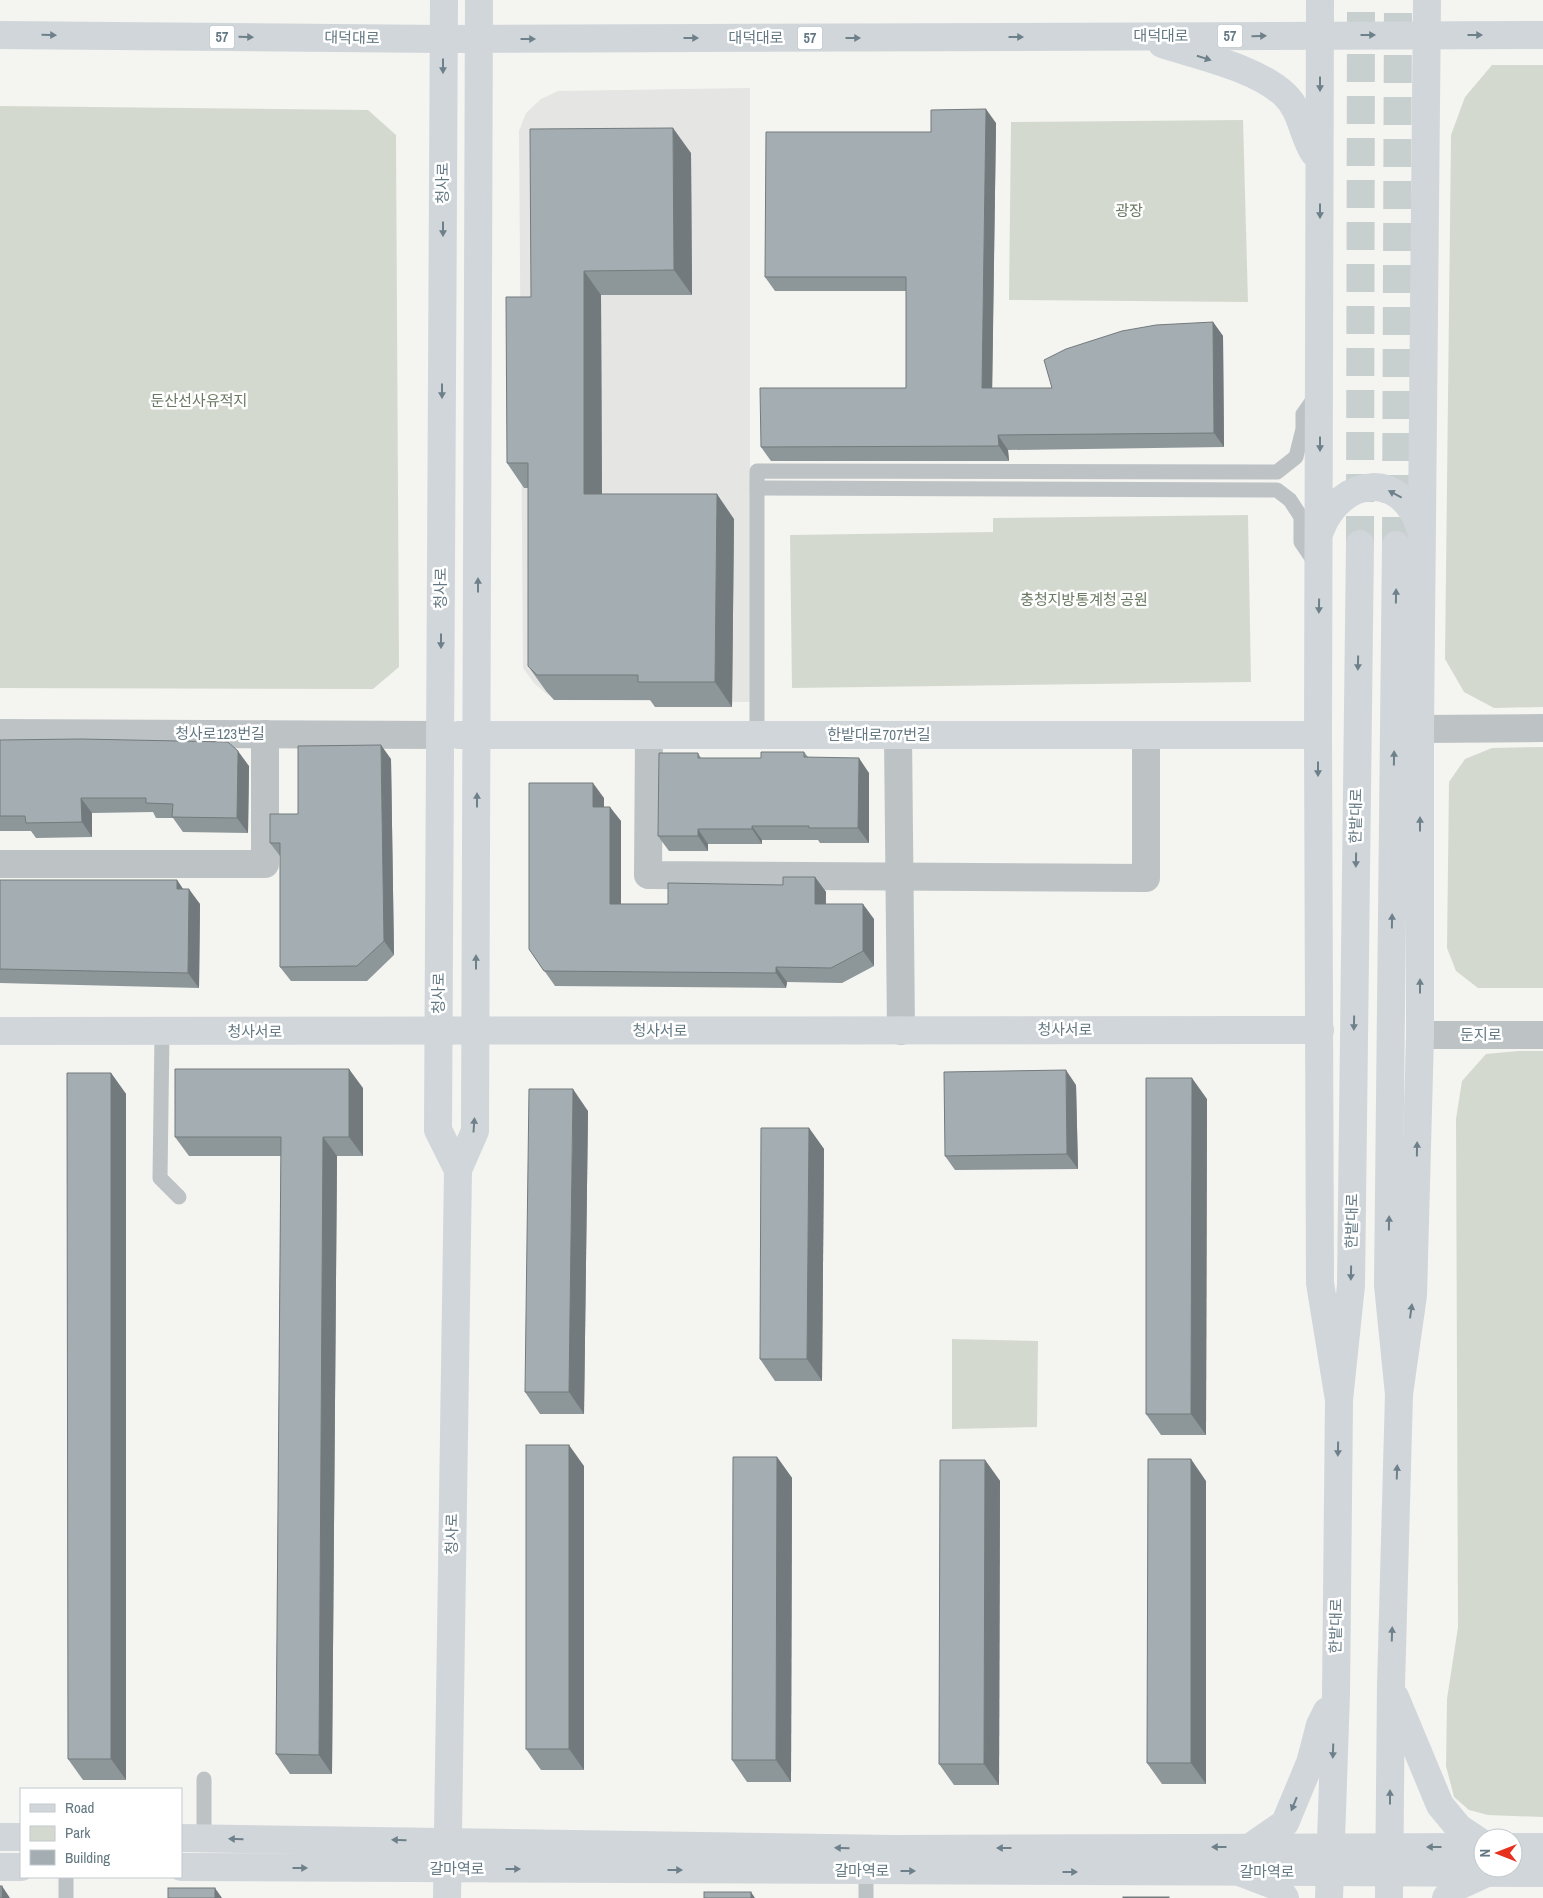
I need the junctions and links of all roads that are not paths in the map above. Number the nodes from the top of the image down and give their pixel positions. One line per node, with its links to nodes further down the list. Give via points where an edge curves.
1 (444, 0): 10 (main road, 청사로)
2 (479, 0): 11 (main road, 청사로)
3 (1320, 0): 8 (main road)
4 (1427, 0): 6 (main road)
5 (0, 35): 10 (main road, 대덕대로 / 57, one-way to 10)
6 (1427, 35): 7 (main road, 대덕대로 / 57, one-way to 7); 8 (main road, 대덕대로 / 57, one-way to 6); 16 (main road)
7 (1543, 35)
8 (1319, 36): 9 (main road, 대덕대로 / 57, one-way to 8); 12 (main road, one-way to 12)
9 (1141, 37): 11 (main road, 대덕대로 / 57, one-way to 9); 12 (main road, one-way to 12, via 1247,72 1286,96 1301,119 1308,143)
10 (444, 39): 11 (main road, 대덕대로 / 57); 24 (main road, 청사로, one-way to 24)
11 (479, 39): 25 (main road, 청사로, one-way to 11)
12 (1320, 163): 13 (main road, one-way to 13)
13 (1320, 390): 14 (lane, via 1303,414 1296,457 1277,472 757,471); 15 (main road, one-way to 15)
14 (757, 488): 19 (lane, via 1277,490 1290,500 1301,517 1301,542); 27 (lane)
15 (1320, 532): 16 (main road, one-way to 15, via 1412,508 1401,497 1371,487 1355,490 1341,498 1330,510); 19 (main road)
16 (1422, 532): 21 (main road)
17 (1360, 544): 44 (main road, 한밭대로, one-way to 44, via 1351,1285)
18 (1396, 544): 43 (main road, one-way to 18, via 1388,1285)
19 (1319, 570): 30 (main road, one-way to 30)
20 (1543, 728): 21 (street)
21 (1420, 729): 39 (main road, one-way to 21)
22 (0, 733): 23 (street, 청사로123번길)
23 (265, 734): 24 (street, 청사로123번길); 31 (street, via 265,864)
24 (440, 735): 25 (main road, 한밭대로707번길); 36 (main road, 청사로)
25 (478, 735): 26 (main road, 한밭대로707번길); 37 (main road, 청사로, one-way to 25)
26 (649, 735): 27 (main road, 한밭대로707번길); 32 (street, via 648,875)
27 (757, 735): 28 (main road, 한밭대로707번길)
28 (898, 735): 29 (main road, 한밭대로707번길); 32 (street)
29 (1146, 735): 30 (main road, 한밭대로707번길); 32 (street, via 1146,878)
30 (1318, 735): 33 (main road, one-way to 33)
31 (0, 864)
32 (899, 876): 35 (street)
33 (1320, 1030): 35 (main road, 청사서로); 44 (main road, via 1320,1283)
34 (0, 1031): 38 (main road, 청사서로)
35 (901, 1031): 37 (main road, 청사서로)
36 (439, 1032): 37 (main road, 청사서로); 38 (main road, 청사서로); 41 (main road, 청사로, via 438,1130)
37 (475, 1032): 41 (main road, 청사로, one-way to 37, via 474,1130)
38 (162, 1033): 42 (lane, via 160,1178)
39 (1420, 1034): 40 (street, 둔지로); 43 (main road, one-way to 39, via 1413,1295)
40 (1543, 1036)
41 (458, 1170): 51 (main road, 청사로)
42 (179, 1197)
43 (1399, 1394): 45 (main road, one-way to 43)
44 (1339, 1400): 46 (main road, 한밭대로, one-way to 46)
45 (1391, 1686): 52 (main road, via 1440,1805); 66 (main road, one-way to 45)
46 (1336, 1694): 53 (main road, one-way to 53, via 1320,1725 1310,1763 1285,1823); 65 (main road, 한밭대로, one-way to 65)
47 (204, 1779): 50 (lane)
48 (0, 1837): 49 (main road)
49 (20, 1837)
50 (193, 1838): 51 (main road, 갈마역로, one-way to 50)
51 (448, 1841): 53 (main road, 갈마역로, one-way to 51, via 893,1848); 61 (main road, 청사로)
52 (1473, 1843)
53 (1252, 1846): 65 (main road, 갈마역로)
54 (1523, 1847): 55 (main road)
55 (1543, 1847)
56 (1473, 1857): 66 (main road, 갈마역로)
57 (0, 1867): 58 (main road)
58 (20, 1867)
59 (1523, 1867): 67 (main road, 갈마역로)
60 (182, 1868): 61 (main road, 갈마역로, one-way to 61)
61 (447, 1868): 63 (main road, 갈마역로, one-way to 63); 70 (main road, 청사로)
62 (1473, 1868): 73 (main road)
63 (866, 1871): 64 (main road, 갈마역로, one-way to 64); 71 (lane)
64 (1239, 1872): 65 (main road, 갈마역로); 72 (main road, via 1276,1886)
65 (1330, 1872): 66 (main road, 갈마역로)
66 (1389, 1872)
67 (1543, 1873)
68 (66, 1878): 69 (lane)
69 (66, 1898)
70 (447, 1898)
71 (866, 1898)
72 (1285, 1898)
73 (1446, 1898)

